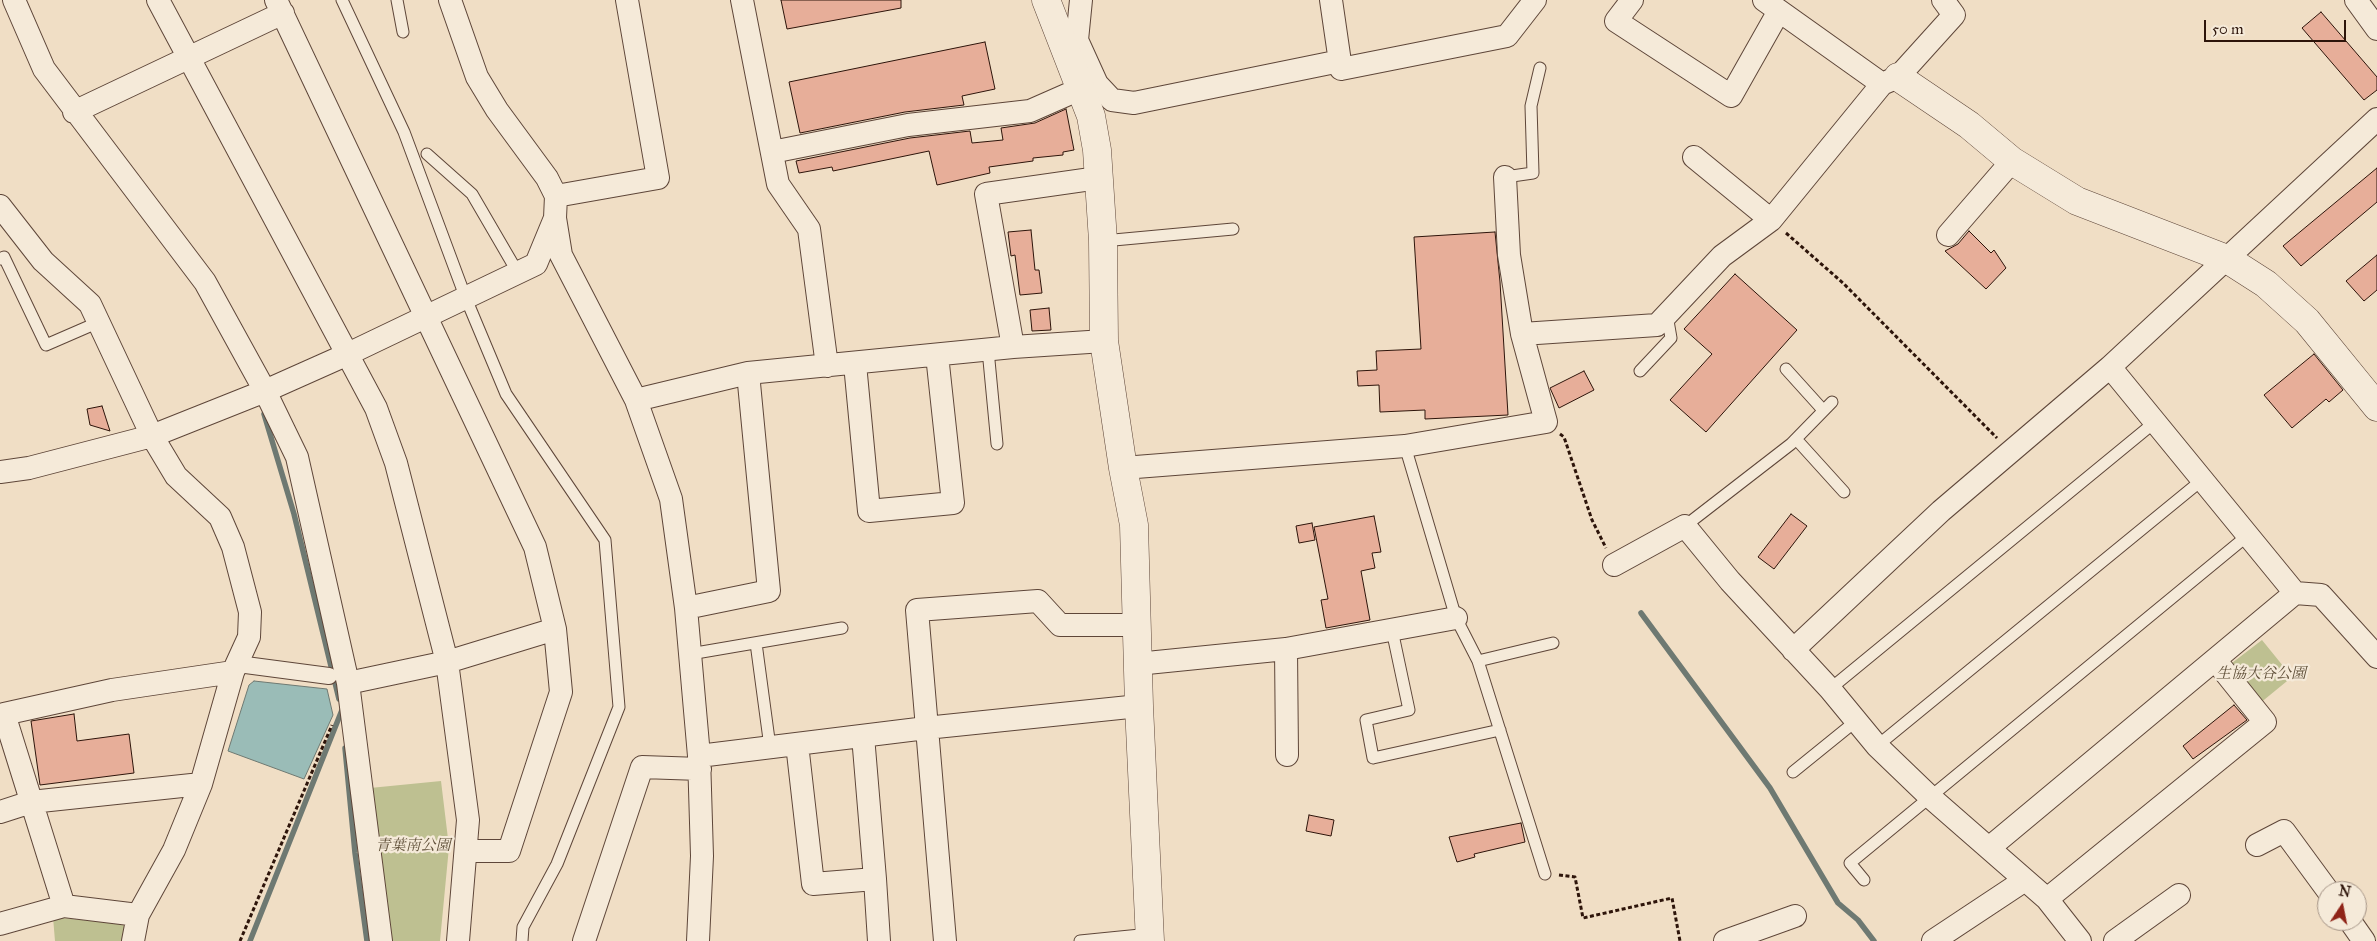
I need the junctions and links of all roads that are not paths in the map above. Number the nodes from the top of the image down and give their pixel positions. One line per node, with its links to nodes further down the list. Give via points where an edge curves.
1 (14, 0): 24 (street, via 44,69)
2 (158, 0): 19 (street)
3 (342, 0): 42 (lane, via 407,140)
4 (397, 0): 18 (lane)
5 (450, 0): 32 (street, via 477,77)
6 (627, 0): 32 (street, via 658,178)
7 (742, 0): 26 (street)
8 (1046, 0): 23 (street)
9 (1081, 0): 20 (street, via 1077,40 1097,84 1112,100 1134,103)
10 (1331, 0): 20 (street)
11 (1535, 0): 20 (street, via 1507,36 1341,69)
12 (1632, 0): 16 (street, via 1616,21 1731,96)
13 (1943, 0): 22 (street, via 1954,15)
14 (2356, 0): 17 (street)
15 (280, 6): 19 (street); 44 (street)
16 (1771, 6): 22 (street)
17 (2377, 29)
18 (403, 32)
19 (188, 56): 24 (street); 50 (street)
20 (1340, 61)
21 (1540, 68): 30 (lane, via 1531,106 1533,173)
22 (1890, 81): 29 (street, via 1969,125); 35 (street)
23 (1080, 89): 26 (street, via 1030,111 908,125); 31 (street, via 1091,116)
24 (74, 112): 58 (street, via 205,282)
25 (2377, 119): 40 (street)
26 (772, 152): 53 (street, via 778,184 809,229)
27 (427, 154): 41 (lane, via 472,194)
28 (1694, 157): 35 (street)
29 (2012, 161): 37 (street); 40 (street, via 2076,201)
30 (1505, 177): 46 (street, via 1509,256)
31 (1098, 178): 38 (street); 48 (street, via 986,194)
32 (556, 196): 34 (street)
33 (0, 206): 45 (street, via 43,261 90,304)
34 (555, 218): 41 (street, via 536,264); 59 (street, via 561,255)
35 (1771, 220): 43 (street, via 1722,256)
36 (1233, 229): 38 (lane)
37 (1948, 236)
38 (1103, 242): 47 (street)
39 (0, 259): 45 (lane, via 4,257 46,345)
40 (2227, 259): 54 (street); 61 (street, via 2266,284 2307,321)
41 (518, 273): 42 (street)
42 (465, 296): 44 (street); 130 (lane, via 506,394 605,540 606,549 618,707 557,864 524,927)
43 (1667, 315): 46 (street, via 1657,325); 56 (lane, via 1672,338)
44 (425, 317): 50 (street); 80 (street, via 535,547)
45 (99, 322): 64 (street)
46 (1522, 334): 67 (street, via 1546,422)
47 (1104, 341): 48 (street); 68 (street)
48 (1013, 347): 49 (street)
49 (988, 350): 51 (street); 66 (lane)
50 (348, 354): 58 (street); 90 (street, via 376,408 396,463)
51 (937, 355): 52 (street); 52 (street, via 953,503 869,512)
52 (855, 364): 53 (street)
53 (827, 366): 57 (street)
54 (2110, 367): 63 (street); 85 (street, via 1942,511)
55 (1786, 369): 62 (lane)
56 (1640, 371)
57 (748, 373): 59 (street); 76 (street, via 769,591)
58 (265, 390): 64 (street); 93 (street, via 297,457)
59 (636, 400): 76 (street, via 671,499)
60 (1832, 402): 62 (lane)
61 (2377, 407)
62 (1823, 410): 65 (lane)
63 (2155, 422): 70 (street); 94 (lane)
64 (152, 436): 69 (street, via 30,468); 92 (street, via 176,476 220,516 232,546 250,612 249,637)
65 (1796, 438): 71 (lane); 72 (lane)
66 (997, 444)
67 (1404, 446): 68 (street); 77 (lane)
68 (1123, 468): 78 (street, via 1134,526)
69 (0, 472)
70 (2202, 480): 73 (street); 102 (lane)
71 (1844, 492)
72 (1685, 526): 74 (street); 85 (street)
73 (2247, 536): 75 (street); 108 (lane)
74 (1614, 565)
75 (2295, 593): 87 (street, via 2321,595); 88 (street)
76 (686, 608): 86 (street)
77 (1456, 618): 81 (street); 89 (lane)
78 (1136, 625): 91 (street); 98 (street, via 1060,625 1038,600 917,610)
79 (842, 628): 82 (lane)
80 (555, 629): 90 (street); 113 (street, via 561,692 509,851)
81 (1392, 630): 84 (street); 99 (lane, via 1409,710 1366,720 1373,758)
82 (756, 643): 86 (lane); 103 (lane)
83 (1553, 643): 89 (lane)
84 (1286, 649): 91 (street); 104 (street)
85 (1793, 650): 94 (street)
86 (690, 654): 105 (street)
87 (2377, 657)
88 (2216, 660): 112 (street); 120 (street, via 2265,722)
89 (1478, 661): 99 (lane)
90 (447, 662): 93 (street); 113 (street, via 468,820)
91 (1137, 664): 95 (street)
92 (235, 668): 93 (street); 96 (street); 107 (street)
93 (339, 679): 128 (street)
94 (1830, 689): 97 (street)
95 (1139, 706): 98 (street); 125 (street)
96 (2, 708): 109 (street)
97 (1856, 721): 102 (street); 106 (lane)
98 (926, 728): 100 (street); 134 (street)
99 (1500, 730): 114 (lane)
100 (863, 736): 101 (street); 115 (street)
101 (797, 744): 103 (street); 115 (street, via 813,884)
102 (1877, 746): 108 (street)
103 (770, 747): 105 (street)
104 (1287, 755)
105 (699, 763): 131 (street, via 642,767); 132 (street, via 702,856)
106 (1792, 772)
107 (201, 784): 109 (street); 122 (street, via 174,850)
108 (1930, 796): 112 (street); 116 (lane, via 1850,863)
109 (31, 802): 110 (street); 121 (street)
110 (0, 812)
111 (2257, 845): 118 (street, via 2284,831)
112 (1989, 848): 117 (street)
113 (467, 851): 129 (street)
114 (1545, 874)
115 (875, 879): 133 (street)
116 (1864, 880)
117 (2025, 880): 120 (street); 137 (street)
118 (2321, 881)
119 (2179, 895): 139 (street)
120 (2047, 899): 138 (street)
121 (64, 906): 122 (street); 124 (street)
122 (138, 915): 127 (street)
123 (1794, 916): 136 (street)
124 (0, 924)
125 (1150, 938): 135 (lane)
126 (2377, 938): 140 (street)
127 (133, 941)
128 (381, 941)
129 (458, 941)
130 (522, 941)
131 (584, 941)
132 (698, 941)
133 (879, 941)
134 (945, 941)
135 (1080, 941)
136 (1725, 941)
137 (1933, 941)
138 (2080, 941)
139 (2115, 941)
140 (2374, 941)

